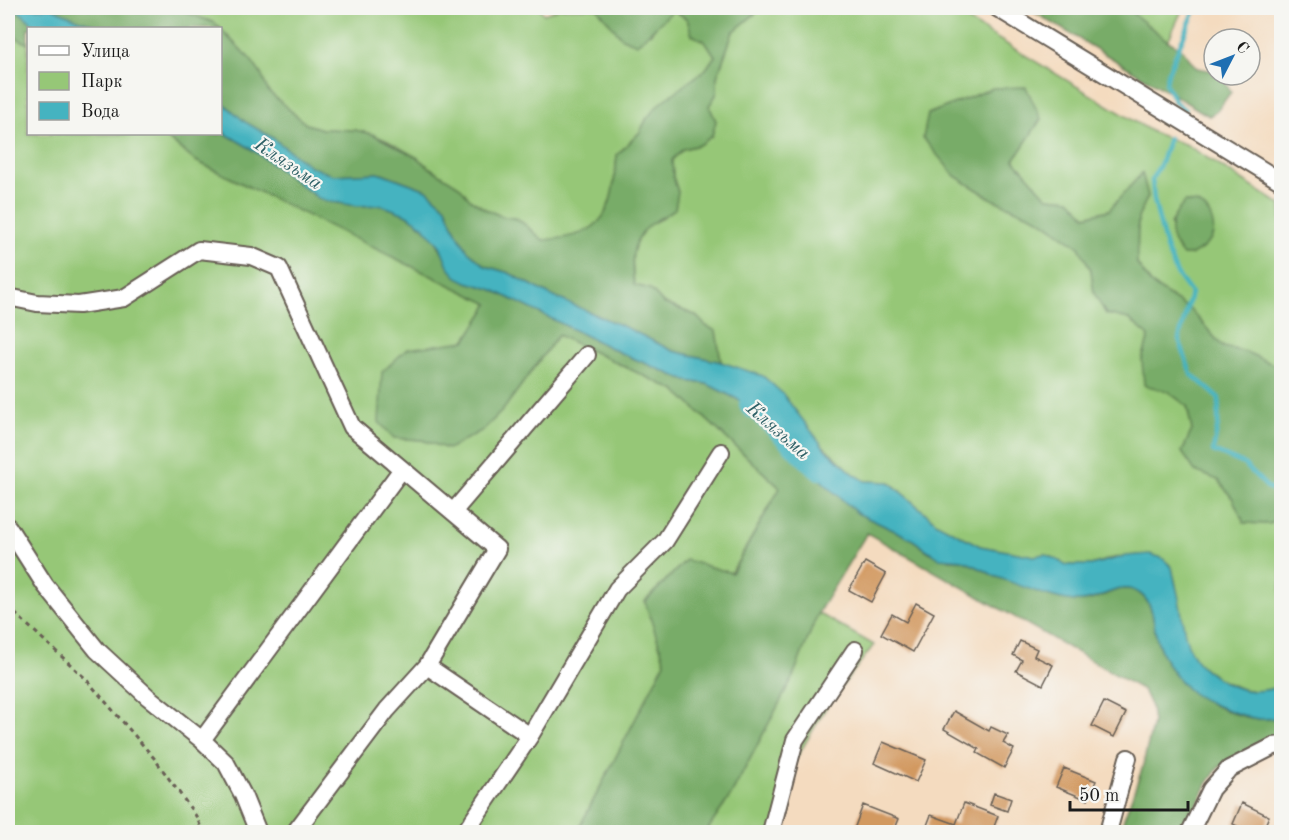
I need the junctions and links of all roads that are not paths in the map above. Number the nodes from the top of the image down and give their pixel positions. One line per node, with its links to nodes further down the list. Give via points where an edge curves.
1 (997, 8): 2 (street)
2 (1281, 182)
3 (8, 297): 6 (street, via 79,305 124,298 199,250 250,256 279,268 352,427)
4 (587, 355): 7 (street)
5 (721, 452): 11 (street, via 664,541 617,589)
6 (402, 469): 7 (street); 12 (street)
7 (453, 512): 10 (street, via 497,549)
8 (8, 527): 12 (street, via 45,585 97,650)
9 (855, 650): 18 (street, via 795,740)
10 (427, 666): 11 (street); 16 (street, via 387,710)
11 (530, 736): 17 (street)
12 (202, 740): 15 (street, via 226,763)
13 (1281, 746): 20 (street, via 1229,769 1211,789)
14 (1128, 758): 19 (street)
15 (258, 832)
16 (295, 832)
17 (465, 832)
18 (771, 832)
19 (1108, 832)
20 (1190, 832)

